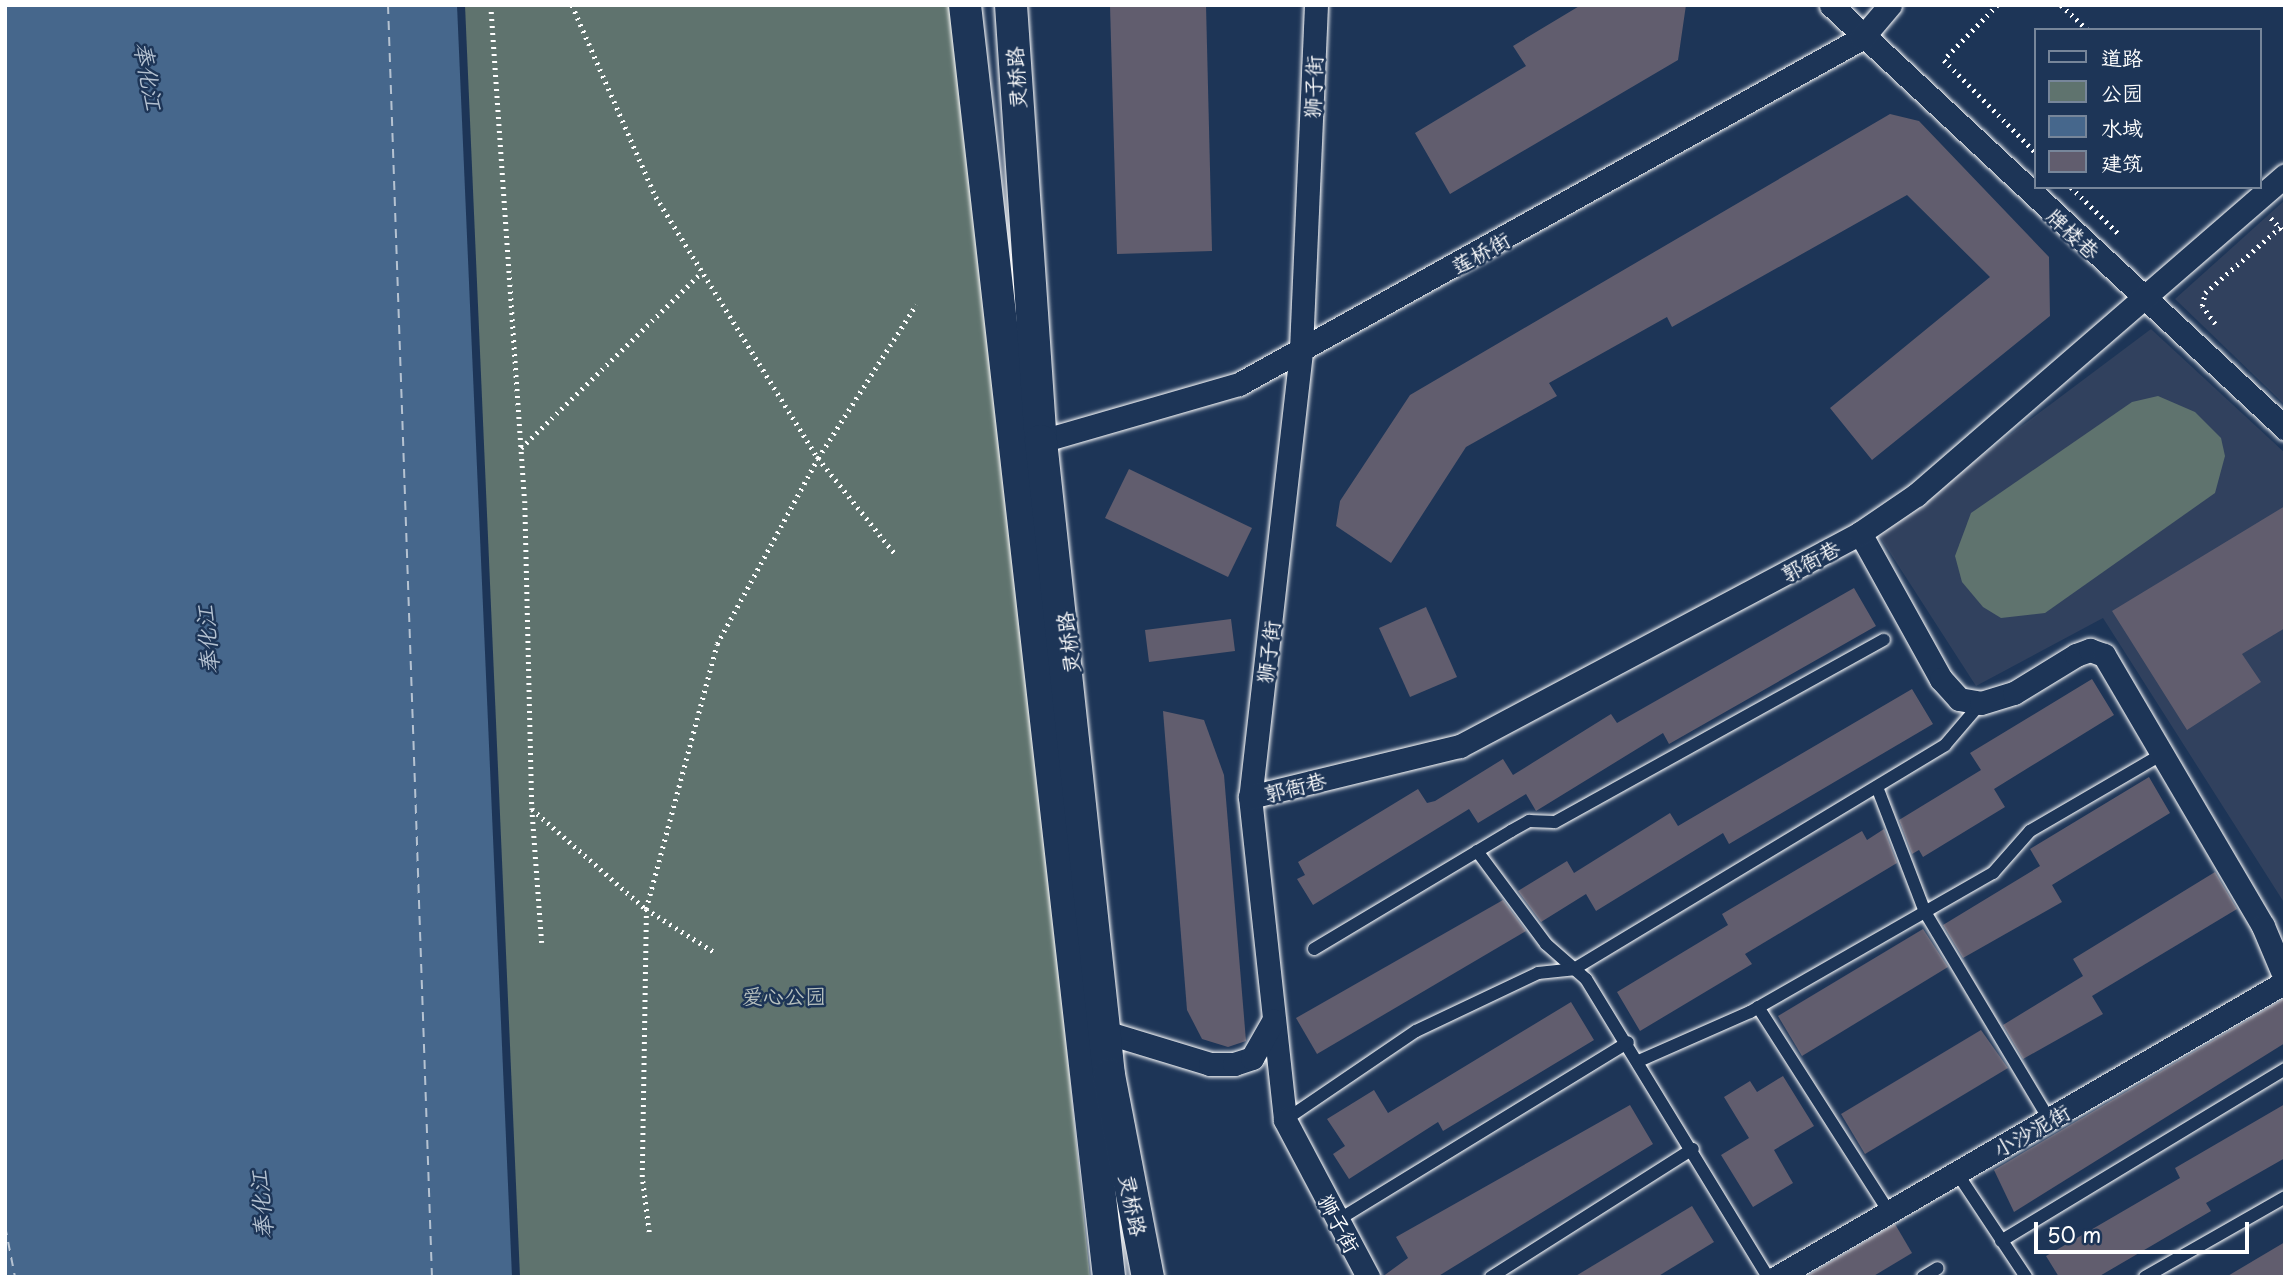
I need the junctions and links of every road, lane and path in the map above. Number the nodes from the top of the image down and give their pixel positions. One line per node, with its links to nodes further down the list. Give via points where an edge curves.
1 (491, 5): 24 (path)
2 (572, 5): 17 (path, via 656,197)
3 (965, 5): 58 (main road, 灵桥路)
4 (1011, 5): 23 (main road, 灵桥路)
5 (1316, 5): 21 (street, 狮子街)
6 (1831, 5): 11 (street, 牌楼巷)
7 (1891, 5): 11 (street, 莲桥街)
8 (1998, 5): 12 (path, via 1944,60)
9 (2061, 5): 10 (path)
10 (2086, 28)
11 (1862, 38): 18 (street, 牌楼巷); 21 (street, 莲桥街)
12 (2035, 152)
13 (2285, 175): 18 (street, 郭衙巷)
14 (2285, 223): 15 (path)
15 (2280, 228): 16 (path); 20 (path, via 2205,293 2202,306)
16 (2285, 233)
17 (702, 272): 24 (path); 25 (path)
18 (2145, 299): 22 (street, 牌楼巷); 26 (street, 郭衙巷, via 1916,495)
19 (916, 305): 25 (path)
20 (2220, 328)
21 (1301, 352): 23 (street, 莲桥街, via 1174,408); 32 (street, 狮子街)
22 (2285, 428)
23 (1041, 441): 44 (main road, 灵桥路)
24 (521, 448): 33 (path)
25 (818, 458): 27 (path); 35 (path, via 717,645)
26 (1860, 533): 29 (street, via 1941,679 1959,699); 32 (street, 郭衙巷, via 1460,746)
27 (896, 555)
28 (1884, 640): 34 (lane, via 1555,822 1530,821)
29 (1981, 703): 30 (street, via 2014,693 2090,650 2104,654 2120,673); 31 (lane, via 1945,746)
30 (2165, 753): 36 (lane, via 2030,831 1993,873); 41 (street, via 2263,926)
31 (1877, 787): 36 (lane); 40 (lane)
32 (1250, 797): 43 (street, 狮子街)
33 (532, 808): 35 (path); 37 (path)
34 (1477, 851): 38 (lane); 40 (lane, via 1546,944)
35 (646, 909): 39 (path); 55 (path, via 642,1177)
36 (1926, 912): 42 (lane); 48 (lane)
37 (542, 943)
38 (1314, 949)
39 (714, 952)
40 (1574, 969): 45 (lane); 49 (lane, via 1538,973 1416,1031)
41 (2285, 980): 48 (street, 小沙泥街)
42 (1758, 1007): 46 (lane); 53 (lane)
43 (1274, 1018): 44 (street, via 1252,1058 1234,1064 1210,1064); 49 (street, 狮子街)
44 (1105, 1032): 59 (main road, 灵桥路)
45 (1628, 1042): 46 (lane); 54 (lane)
46 (1640, 1060): 50 (lane)
47 (2285, 1069): 56 (lane)
48 (2049, 1119): 51 (street, 小沙泥街)
49 (1285, 1120): 54 (street, 狮子街)
50 (1693, 1149): 61 (lane); 62 (lane)
51 (1958, 1173): 53 (street, 小沙泥街); 56 (lane)
52 (2285, 1197): 66 (lane)
53 (1889, 1212): 63 (street, 小沙泥街)
54 (1338, 1220): 60 (street, 狮子街)
55 (649, 1232)
56 (2001, 1241): 65 (lane)
57 (1938, 1268): 64 (lane)
58 (1109, 1277)
59 (1148, 1277)
60 (1368, 1277)
61 (1491, 1277)
62 (1768, 1277)
63 (1777, 1277)
64 (1923, 1277)
65 (2025, 1277)
66 (2145, 1277)

